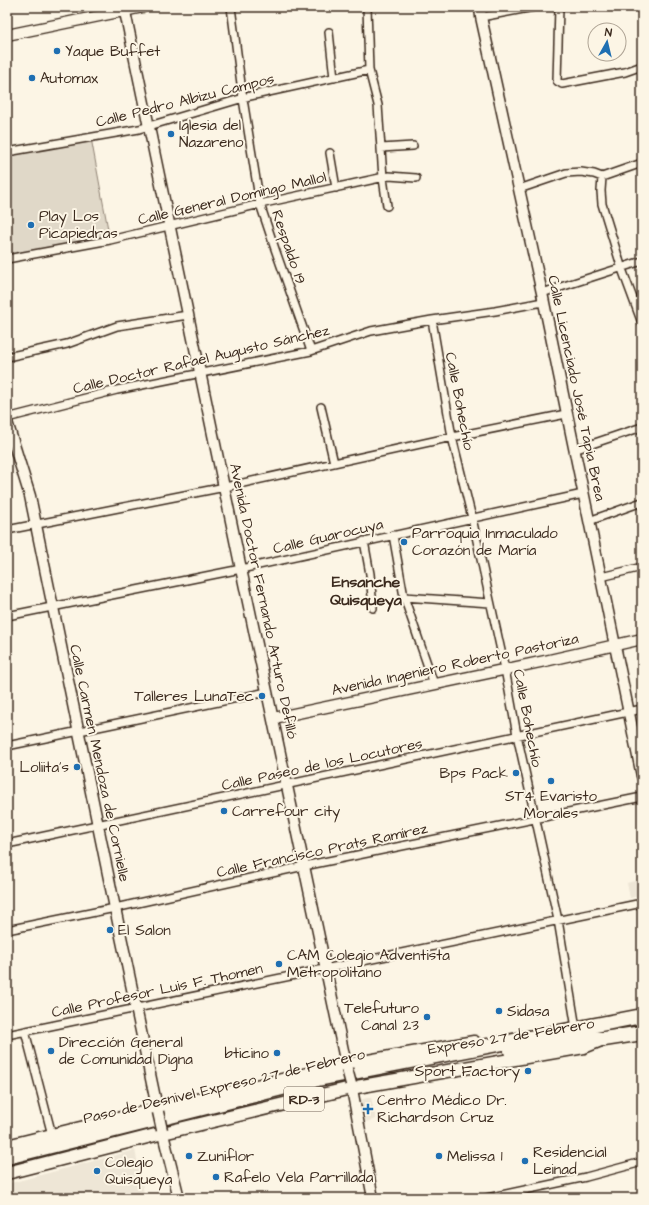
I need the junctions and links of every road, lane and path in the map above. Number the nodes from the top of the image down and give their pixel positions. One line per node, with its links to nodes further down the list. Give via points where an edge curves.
1 (143, 7): 6 (street)
2 (230, 7): 13 (street, Respaldo 19)
3 (367, 7): 11 (street)
4 (534, 7): 7 (street)
5 (559, 7): 10 (street, via 557,81 562,84 625,72)
6 (125, 9): 9 (street); 14 (street, Avenida Doctor Fernando Arturo Defilló)
7 (481, 12): 24 (street, Calle Licenciado José Tapia Brea)
8 (329, 32): 12 (street)
9 (7, 35)
10 (642, 66)
11 (369, 70): 12 (street, Calle Pedro Albizu Campos); 16 (street, via 378,105)
12 (334, 78): 13 (street, Calle Pedro Albizu Campos)
13 (243, 98): 14 (street, Calle Pedro Albizu Campos); 25 (street, Respaldo 19)
14 (149, 125): 17 (street, Calle Pedro Albizu Campos, via 139,129); 27 (street, Avenida Doctor Fernando Arturo Defilló)
15 (413, 146): 16 (street)
16 (381, 148): 21 (street)
17 (7, 152)
18 (330, 154): 23 (street)
19 (642, 163): 20 (street)
20 (602, 177): 24 (street, via 581,172 566,173); 30 (street, via 602,204)
21 (383, 178): 22 (street, Calle General Domingo Mallol); 23 (street, Calle General Domingo Mallol); 26 (street)
22 (416, 178)
23 (336, 188): 25 (street, Calle General Domingo Mallol)
24 (519, 189): 31 (street, Calle Licenciado José Tapia Brea)
25 (260, 204): 27 (street, Calle General Domingo Mallol); 35 (street, Respaldo 19)
26 (387, 206)
27 (170, 225): 28 (street, Calle General Domingo Mallol, via 110,240); 32 (street, Avenida Doctor Fernando Arturo Defilló)
28 (7, 259)
29 (642, 261): 30 (street, Calle Doctor Rafael Augusto Sánchez)
30 (622, 269): 31 (street, Calle Doctor Rafael Augusto Sánchez); 34 (street)
31 (543, 298): 33 (street, Calle Doctor Rafael Augusto Sánchez, via 488,312); 39 (street, Calle Licenciado José Tapia Brea)
32 (188, 316): 36 (street, via 126,324 66,344); 37 (street, Avenida Doctor Fernando Arturo Defilló)
33 (432, 320): 35 (street, Calle Doctor Rafael Augusto Sánchez, via 371,331); 43 (street, Calle Bohechío)
34 (642, 323)
35 (311, 351): 37 (street, Calle Doctor Rafael Augusto Sánchez)
36 (7, 357)
37 (201, 374): 40 (street, Calle Doctor Rafael Augusto Sánchez, via 118,390); 46 (street, Avenida Doctor Fernando Arturo Defilló)
38 (321, 407): 45 (street)
39 (566, 414): 43 (street); 44 (street, Calle Licenciado José Tapia Brea)
40 (7, 418)
41 (7, 422): 51 (street, Calle Carmen Mendoza de Cornielle, via 30,496)
42 (642, 427): 44 (street)
43 (452, 437): 45 (street); 49 (street, Calle Bohechío)
44 (574, 450): 47 (street, Calle Licenciado José Tapia Brea)
45 (334, 463): 46 (street)
46 (225, 487): 51 (street); 56 (street, Avenida Doctor Fernando Arturo Defilló)
47 (583, 494): 49 (street, Calle Guarocuya); 50 (street, Calle Licenciado José Tapia Brea)
48 (642, 502): 50 (street)
49 (472, 518): 53 (street, Calle Guarocuya); 59 (street, Calle Bohechío)
50 (589, 521): 57 (street, Calle Licenciado José Tapia Brea)
51 (36, 525): 52 (street); 60 (street, Calle Carmen Mendoza de Cornielle)
52 (7, 530)
53 (393, 535): 54 (street, Calle Guarocuya); 58 (street)
54 (364, 541): 56 (street, Calle Guarocuya); 61 (street)
55 (642, 567): 57 (street)
56 (241, 569): 60 (street, Calle Guarocuya); 67 (street, Avenida Doctor Fernando Arturo Defilló)
57 (602, 577): 64 (street, Calle Licenciado José Tapia Brea)
58 (404, 597): 59 (street); 66 (street)
59 (490, 603): 65 (street, Calle Bohechío)
60 (52, 606): 62 (street, Calle Guarocuya); 71 (street, Calle Carmen Mendoza de Cornielle)
61 (373, 608)
62 (7, 616)
63 (642, 639): 64 (street, Avenida Ingeniero Roberto Pastoriza)
64 (615, 644): 65 (street, Avenida Ingeniero Roberto Pastoriza); 69 (street, Calle Licenciado José Tapia Brea)
65 (505, 669): 66 (street, Avenida Ingeniero Roberto Pastoriza); 72 (street, Calle Bohechío)
66 (434, 684): 70 (street, Avenida Ingeniero Roberto Pastoriza)
67 (267, 692): 70 (street, Avenida Doctor Fernando Arturo Defilló); 71 (street)
68 (642, 709): 69 (street, Calle Paseo de los Locutores)
69 (628, 712): 72 (street, Calle Paseo de los Locutores); 74 (street, Calle Licenciado José Tapia Brea)
70 (274, 718): 75 (street, Avenida Doctor Fernando Arturo Defilló)
71 (78, 732): 73 (street); 78 (street, Calle Carmen Mendoza de Cornielle)
72 (517, 735): 75 (street, Calle Paseo de los Locutores); 77 (street, Calle Bohechío)
73 (7, 746)
74 (642, 776)
75 (287, 785): 78 (street, Calle Paseo de los Locutores); 80 (street, Avenida Doctor Fernando Arturo Defilló)
76 (642, 797): 77 (street, Calle Francisco Prats Ramírez)
77 (535, 819): 80 (street, Calle Francisco Prats Ramírez); 83 (street, Calle Bohechío)
78 (99, 826): 79 (street, Calle Paseo de los Locutores); 82 (street, Calle Carmen Mendoza de Cornielle)
79 (7, 844)
80 (304, 866): 82 (street, Calle Francisco Prats Ramírez); 85 (street, Avenida Doctor Fernando Arturo Defilló)
81 (642, 903): 83 (street, Calle Profesor Luis F. Thomen)
82 (115, 908): 84 (street, Calle Francisco Prats Ramírez); 86 (street, Calle Carmen Mendoza de Cornielle)
83 (558, 920): 85 (street, Calle Profesor Luis F. Thomen); 88 (street, Calle Bohechío)
84 (7, 930)
85 (326, 968): 86 (street, Calle Profesor Luis F. Thomen); 93 (street, Avenida Doctor Fernando Arturo Defilló)
86 (136, 1009): 89 (street, Calle Profesor Luis F. Thomen); 96 (street, Calle Carmen Mendoza de Cornielle)
87 (642, 1016): 88 (highway, Expreso 27 de Febrero / RD-3)
88 (574, 1028): 93 (main road, RD-3, via 561,1026); 94 (highway, Expreso 27 de Febrero / RD-3)
89 (25, 1031): 91 (street, Calle Profesor Luis F. Thomen); 98 (street)
90 (642, 1033): 92 (highway, Expreso 27 de Febrero / RD-3)
91 (7, 1035)
92 (604, 1039): 94 (highway, Expreso 27 de Febrero / RD-3, via 583,1039); 95 (main road, RD-3, via 584,1047)
93 (347, 1067): 95 (street, Avenida Doctor Fernando Arturo Defilló, bridge); 96 (main road, RD-3)
94 (388, 1069): 99 (highway, Paso de Desnivel Expreso 27 de Febrero / RD-3)
95 (351, 1086): 97 (main road, RD-3); 106 (street, Avenida Doctor Fernando Arturo Defilló)
96 (158, 1110): 97 (street, Calle Carmen Mendoza de Cornielle, bridge); 98 (main road, RD-3)
97 (163, 1132): 104 (main road, RD-3); 105 (street)
98 (52, 1135): 100 (main road, RD-3)
99 (69, 1145): 101 (highway, RD-3); 103 (highway, RD-3)
100 (7, 1146)
101 (7, 1157)
102 (642, 1162): 107 (street)
103 (7, 1164)
104 (7, 1173)
105 (179, 1198)
106 (373, 1198)
107 (487, 1198)

